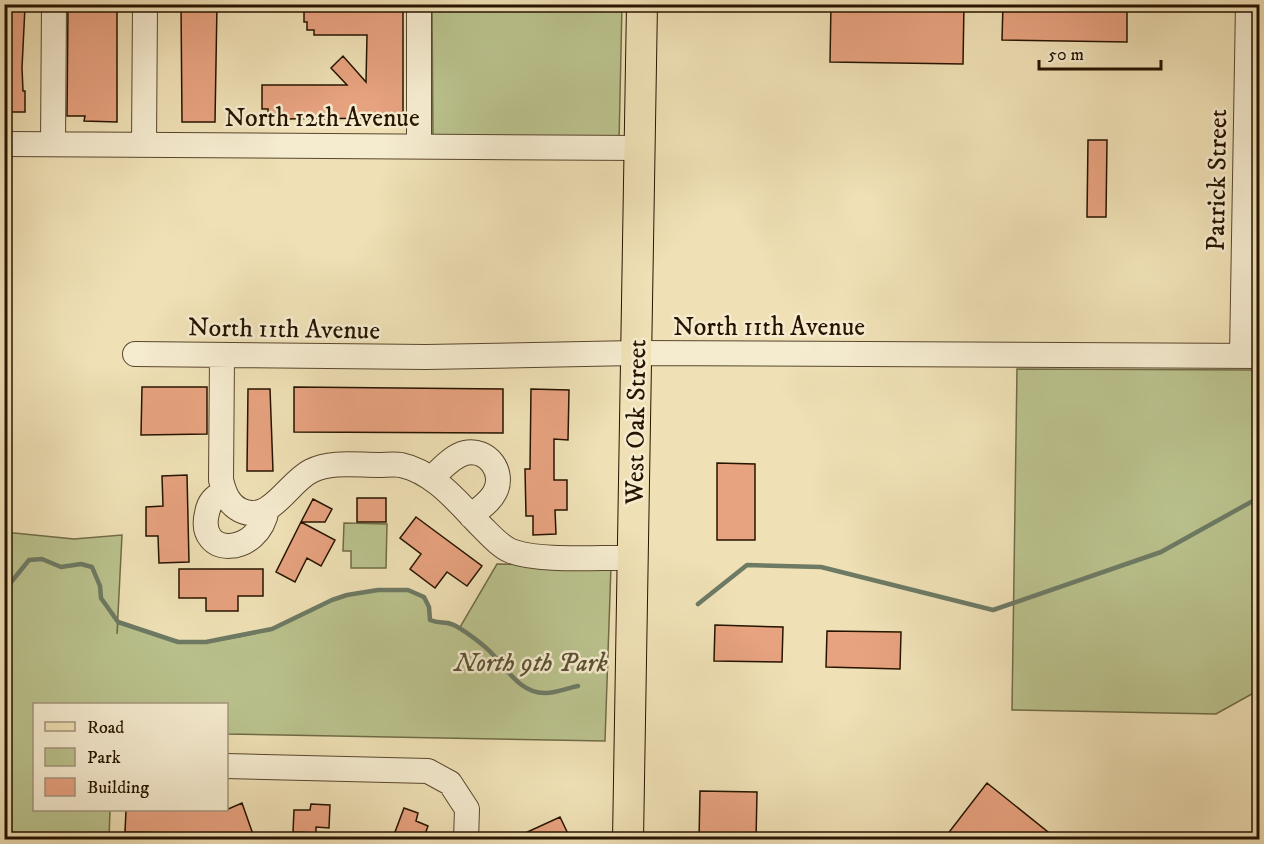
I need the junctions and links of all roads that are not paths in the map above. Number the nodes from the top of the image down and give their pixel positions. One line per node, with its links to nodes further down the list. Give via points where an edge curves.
1 (54, 4): 7 (street)
2 (146, 4): 8 (street)
3 (419, 4): 9 (street)
4 (642, 4): 10 (main road, West Oak Street)
5 (1248, 4): 14 (street, Patrick Street)
6 (4, 144): 7 (street, North 12th Avenue)
7 (53, 144): 8 (street, North 12th Avenue)
8 (144, 145): 9 (street, North 12th Avenue)
9 (419, 146): 10 (street, North 12th Avenue)
10 (639, 148): 11 (main road, West Oak Street)
11 (635, 353): 13 (street, North 11th Avenue); 14 (street, North 11th Avenue); 19 (main road, West Oak Street)
12 (135, 354): 13 (street, North 11th Avenue)
13 (222, 356): 16 (street)
14 (1251, 356)
15 (431, 478): 17 (street, via 399,465 333,465 300,477); 18 (street); 18 (street, via 465,453 474,452 489,459 498,474 496,490)
16 (224, 492): 17 (street, via 230,502 247,513); 17 (street, via 214,497 206,516 208,532 219,544 236,546 254,536 266,519)
17 (267, 509)
18 (471, 516): 19 (street, via 508,550 528,556)
19 (634, 558): 22 (main road, West Oak Street)
20 (228, 766): 21 (street, via 428,771 450,783 467,809)
21 (466, 840)
22 (628, 840)

